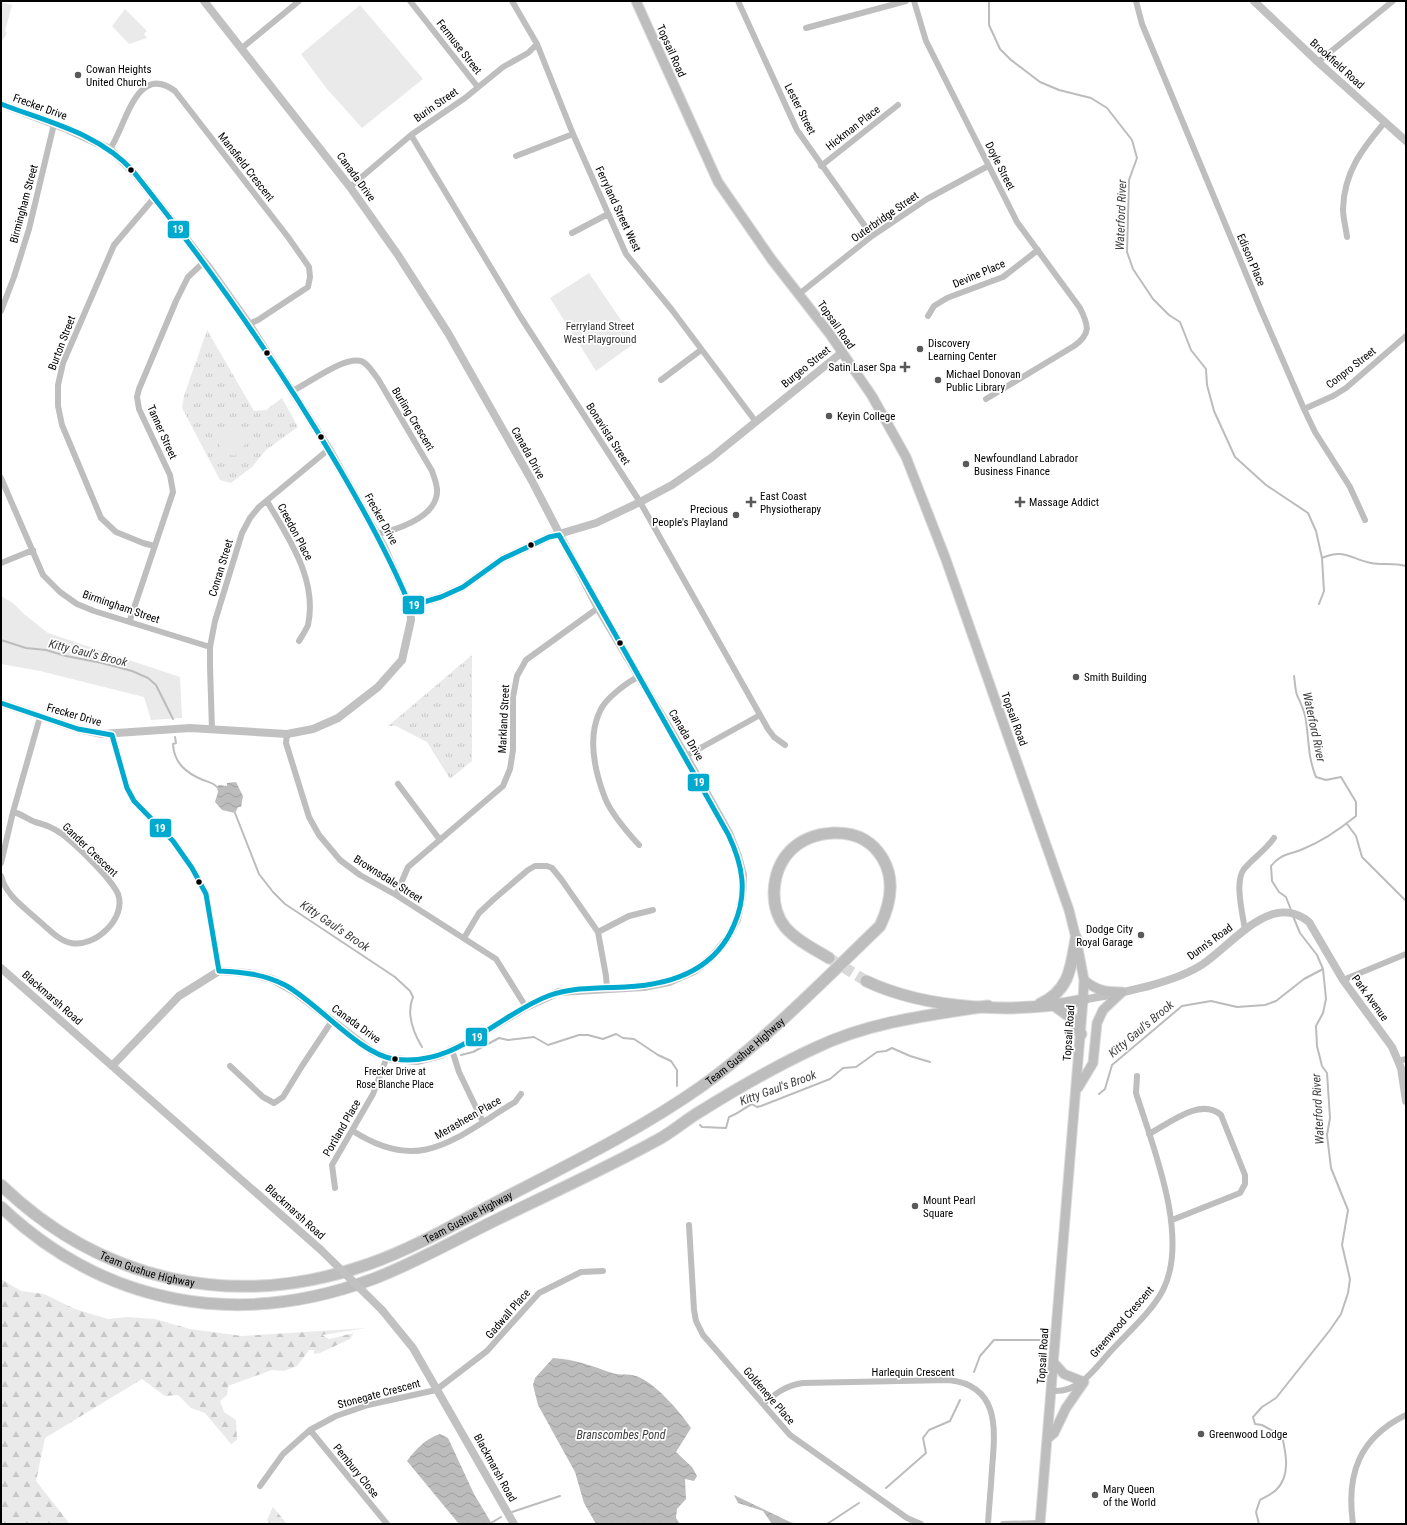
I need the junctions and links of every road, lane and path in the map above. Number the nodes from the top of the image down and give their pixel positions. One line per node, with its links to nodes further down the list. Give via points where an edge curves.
1 (204, 1): 14 (street, Canada Drive)
2 (299, 1): 14 (street)
3 (410, 1): 16 (street, Fermuse Street)
4 (512, 1): 13 (street, Ferryland Street West)
5 (636, 1): 36 (main road, Topsail Road, via 718,182)
6 (738, 1): 26 (street, Lester Street, via 797,130)
7 (906, 1): 12 (street)
8 (914, 1): 27 (street, Doyle Street, via 926,41)
9 (1136, 1): 46 (street, Edison Place, via 1142,24 1160,68)
10 (1254, 1): 15 (street, Brookfield Road)
11 (1393, 1): 15 (street)
12 (806, 28)
13 (538, 44): 16 (street, Burin Street); 21 (street, Ferryland Street West)
14 (242, 48): 28 (street, Canada Drive)
15 (1318, 62): 19 (street, Brookfield Road)
16 (477, 86): 22 (street, Burin Street, via 465,98)
17 (1, 104): 20 (street, Frecker Drive)
18 (898, 105): 26 (street, Hickman Place)
19 (1385, 122): 23 (street, Brookfield Road); 33 (street, via 1368,142 1347,177 1343,210)
20 (54, 124): 24 (street, Frecker Drive); 37 (street, Birmingham Street, via 28,229)
21 (573, 134): 25 (street); 30 (street, Ferryland Street West)
22 (411, 135): 28 (street, Burin Street); 51 (street, Bonavista Street, via 520,316)
23 (1406, 141)
24 (110, 149): 29 (street, Frecker Drive, via 137,176); 39 (street, Mansfield Crescent, via 134,99 146,87 157,83 175,91 288,237 308,267 308,288)
25 (516, 156)
26 (821, 166): 32 (street, Lester Street)
27 (988, 166): 32 (street, Outerbridge Street, via 927,199); 34 (street, Doyle Street, via 1017,222)
28 (350, 187): 54 (street, Canada Drive, via 448,333 532,481)
29 (154, 198): 35 (street, Frecker Drive); 55 (street, Burton Street, via 114,245 63,364 58,385 58,406 62,425 101,518 116,532)
30 (608, 214): 31 (street); 41 (street, Ferryland Street West, via 626,254)
31 (572, 233)
32 (872, 236): 36 (street, Outerbridge Street)
33 (1347, 237)
34 (1038, 250): 38 (street, Devine Place, via 1003,277 947,298 934,306); 45 (street, Doyle Street, via 1080,308 1088,330 1083,340)
35 (204, 262): 39 (street, Frecker Drive); 55 (street, Tanner Street, via 188,277 176,301 137,397 139,408 170,476 173,492)
36 (799, 294): 42 (main road, Topsail Road)
37 (1, 310)
38 (928, 316)
39 (249, 324): 44 (street, Frecker Drive)
40 (1406, 336): 46 (street, Conpro Street, via 1346,388)
41 (701, 350): 43 (street); 47 (street, Ferryland Street West)
42 (841, 353): 47 (street, Burgeo Street); 85 (main road, Topsail Road, via 872,396 906,457 917,484 1046,843)
43 (661, 380)
44 (292, 391): 48 (street, Frecker Drive); 53 (street, Burling Crescent, via 346,361 361,361 378,379 432,471 437,484 437,498 421,517)
45 (986, 398)
46 (1304, 409): 52 (street, Edison Place, via 1315,432 1350,487)
47 (756, 422): 51 (street, Burgeo Street, via 672,485)
48 (329, 449): 50 (street, Conran Street); 53 (street, Frecker Drive)
49 (1, 478): 56 (street, Birmingham Street)
50 (267, 500): 61 (street, Creedon Place, via 300,559 308,585 308,625); 62 (street, Conran Street, via 250,518 242,533 215,621)
51 (640, 502): 54 (street, Burgeo Street, via 596,523); 65 (street, Bonavista Street)
52 (1365, 520)
53 (377, 534): 58 (street, Frecker Drive)
54 (559, 535): 58 (street, Burgeo Street, via 549,537 502,559 463,587); 59 (street, Canada Drive)
55 (154, 546): 60 (street, Tanner Street)
56 (33, 550): 57 (street); 60 (street, Birmingham Street, via 43,575 60,592 77,604)
57 (1, 563)
58 (410, 606): 68 (street, Frecker Drive, via 410,620 402,660 378,687 338,718 314,729)
59 (598, 608): 63 (street, Canada Drive); 75 (street, Markland Street, via 526,660 517,676 513,697 513,750 510,770 503,786)
60 (130, 620): 62 (street, Birmingham Street)
61 (299, 641)
62 (210, 647): 67 (street, Conran Street)
63 (638, 677): 71 (street, Canada Drive); 76 (street, via 629,682 600,710 595,724 593,746 596,770 606,799)
64 (1, 703): 66 (street, Frecker Drive)
65 (760, 715): 70 (street, Bonavista Street, via 771,733); 71 (street)
66 (40, 717): 69 (street, Frecker Drive, via 78,729); 73 (street)
67 (212, 730): 68 (street, Frecker Drive); 69 (street, Frecker Drive, via 183,728)
68 (287, 734): 79 (street, Brownsdale Street, via 286,743 309,817 319,835 340,860 360,875)
69 (112, 735): 89 (street, via 127,788 134,801 173,841 206,894)
70 (785, 745)
71 (686, 756): 93 (street, Canada Drive, via 729,833 738,856 743,875 742,898 737,920 727,939 711,958 694,972 669,982 644,987)
72 (398, 784): 75 (street)
73 (13, 812): 77 (street); 78 (street, Gander Crescent, via 35,822 44,823 62,834 108,878 118,894 119,908 113,923 97,937 84,943 71,944 60,939 12,896 3,885)
74 (1274, 838): 82 (street, via 1243,870 1239,883)
75 (440, 840): 79 (street, Markland Street, via 408,867)
76 (639, 845)
77 (1, 863)
78 (1, 876)
79 (396, 895): 84 (street, Brownsdale Street)
80 (653, 910): 83 (street, via 629,916)
81 (1301, 915): 82 (street, Dunn's Road, via 1281,912 1270,915); 91 (street, Park Avenue, via 1309,922)
82 (1245, 930): 94 (street, Dunn's Road, via 1202,964 1174,977)
83 (598, 932): 84 (street, via 552,868 542,865 528,870 479,913); 93 (street)
84 (464, 938): 98 (street, Brownsdale Street, via 496,959)
85 (1076, 938): 90 (main road, Topsail Road); 99 (highway, via 1066,982 1053,997)
86 (1406, 954): 91 (street)
87 (829, 958): 114 (highway, Team Gushue Highway, via 785,928 777,916 774,882 786,855 795,846 805,839 821,834 842,833 871,843 879,852 889,873 890,886 886,911 880,926 757,1041 675,1105 435,1234 364,1266 286,1284 205,1285 162,1277 111,1259 87,1247 24,1205)
88 (1, 968): 105 (street, Blackmarsh Road)
89 (218, 971): 100 (street, Canada Drive, via 248,973 272,979 295,992); 105 (street, via 179,996)
90 (1084, 980): 94 (main road, via 1097,990); 95 (main road, Topsail Road)
91 (1343, 980): 104 (street, Park Avenue)
92 (866, 981): 97 (highway, via 902,996)
93 (607, 988): 98 (street, Canada Drive, via 560,992)
94 (1122, 992): 95 (street, Dunn's Road); 108 (main road, via 1103,1010 1097,1023 1092,1063)
95 (1083, 1000): 96 (highway); 101 (main road, Topsail Road)
96 (1054, 1005): 99 (highway); 101 (highway, via 1072,1018)
97 (988, 1006): 99 (highway); 116 (highway, Team Gushue Highway, via 894,1022 839,1037 786,1062 701,1111 663,1137 402,1266 345,1288 301,1299 278,1303 203,1303 183,1301 139,1290 78,1265 35,1237)
98 (526, 1007): 102 (street, Canada Drive)
99 (1034, 1007)
100 (332, 1021): 103 (street, Canada Drive, via 373,1052); 106 (street, via 283,1097 274,1103 263,1097)
101 (1081, 1034): 108 (main road, Topsail Road)
102 (452, 1050): 103 (street, Canada Drive, via 417,1060); 111 (street, via 459,1072)
103 (387, 1057): 112 (street, Portland Place, via 373,1094)
104 (1402, 1060): 110 (street, Park Avenue)
105 (112, 1066): 122 (street, Blackmarsh Road, bridge, via 320,1250 382,1310 413,1348)
106 (230, 1066)
107 (1137, 1076): 113 (street, Greenwood Crescent, via 1136,1093)
108 (1076, 1091): 120 (main road, Topsail Road)
109 (521, 1094): 111 (street, Merasheen Place, via 515,1102)
110 (1406, 1101)
111 (483, 1122): 112 (street, Merasheen Place, via 452,1141 417,1152 381,1147)
112 (353, 1131): 115 (street, Portland Place, via 332,1165)
113 (1149, 1134): 117 (street, Greenwood Crescent, via 1170,1204); 117 (street, via 1196,1109 1215,1110 1221,1116 1245,1175 1245,1184 1240,1193)
114 (1, 1185)
115 (335, 1188)
116 (1, 1207)
117 (1172, 1220): 121 (street, Greenwood Crescent, via 1172,1257 1169,1276 1162,1291)
118 (689, 1225): 124 (street, Goldeneye Place, via 694,1310 698,1326)
119 (603, 1271): 122 (street, Gadwall Place, via 581,1272 539,1293 487,1352)
120 (1054, 1364): 121 (main road, via 1064,1374); 123 (main road, Topsail Road)
121 (1084, 1382): 123 (street, Greenwood Crescent, via 1061,1392); 127 (main road, via 1066,1408 1054,1433)
122 (436, 1390): 126 (street, Stonegate Crescent, via 368,1405 336,1416); 130 (street, Blackmarsh Road)
123 (1052, 1391): 127 (main road, Topsail Road)
124 (763, 1404): 131 (street, Goldeneye Place, via 795,1440 907,1518); 132 (street, Harlequin Crescent, via 779,1391 793,1384 803,1383 949,1380 968,1385 988,1404 995,1424)
125 (1406, 1415): 135 (street, via 1380,1430 1361,1456 1351,1485)
126 (310, 1430): 128 (street, Stonegate Crescent, via 283,1454); 129 (street, Pembury Close)
127 (1048, 1438): 134 (main road, Topsail Road)
128 (260, 1486)
129 (387, 1524)
130 (514, 1524)
131 (921, 1524)
132 (988, 1524)
133 (1003, 1524): 134 (street)
134 (1040, 1524)
135 (1353, 1524)

